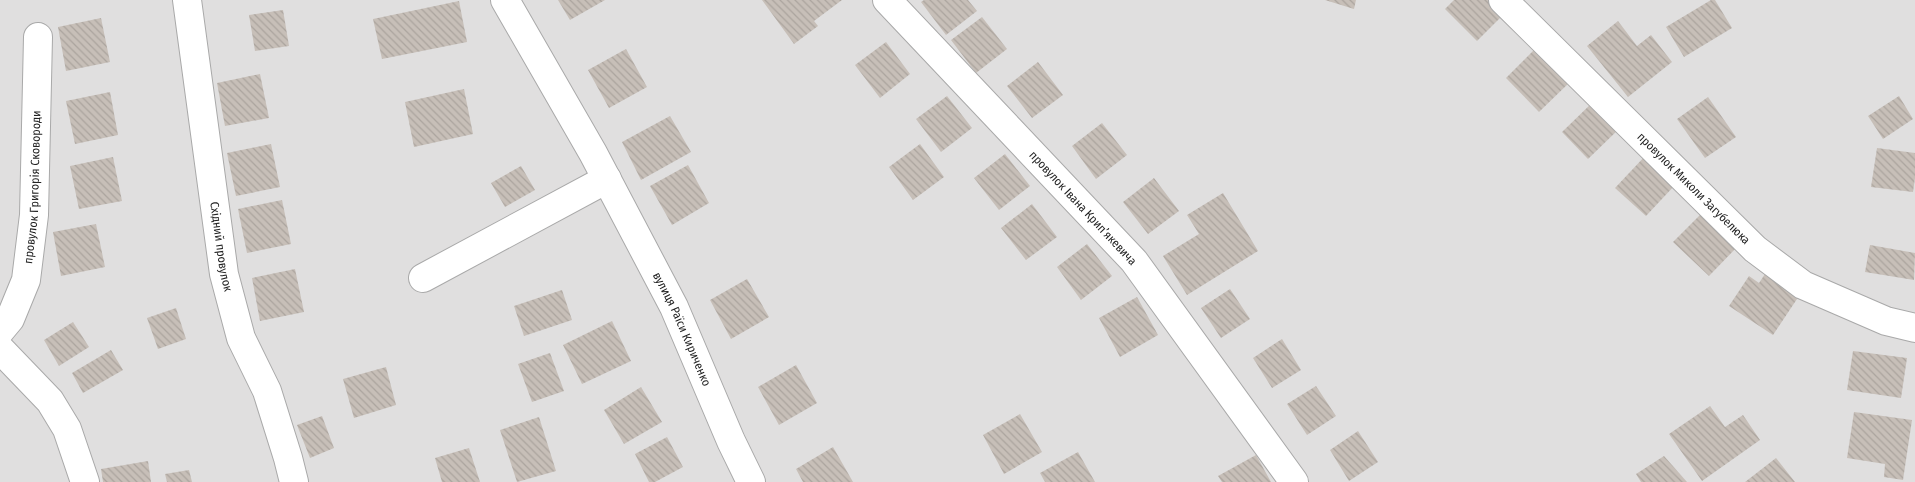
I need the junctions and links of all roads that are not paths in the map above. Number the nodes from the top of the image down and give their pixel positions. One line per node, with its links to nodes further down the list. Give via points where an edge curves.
1 (187, 0): 12 (street, Східний провулок, via 224,274 241,338 267,391)
2 (504, 0): 6 (street, вулиця Раїси Кириченко)
3 (887, 0): 14 (street, провулок Івана Крипʼякевича, via 1134,261)
4 (1503, 0): 8 (street, провулок Миколи Загубелюка, via 1755,249 1802,285 1886,321)
5 (38, 37): 9 (street, провулок Григорія Сковороди, via 34,215 26,280 10,319)
6 (606, 180): 7 (street); 13 (street, вулиця Раїси Кириченко, via 674,307)
7 (423, 278)
8 (1915, 328)
9 (0, 331)
10 (0, 349): 11 (street, via 50,401 67,429)
11 (85, 482)
12 (294, 482)
13 (751, 482)
14 (1294, 482)

